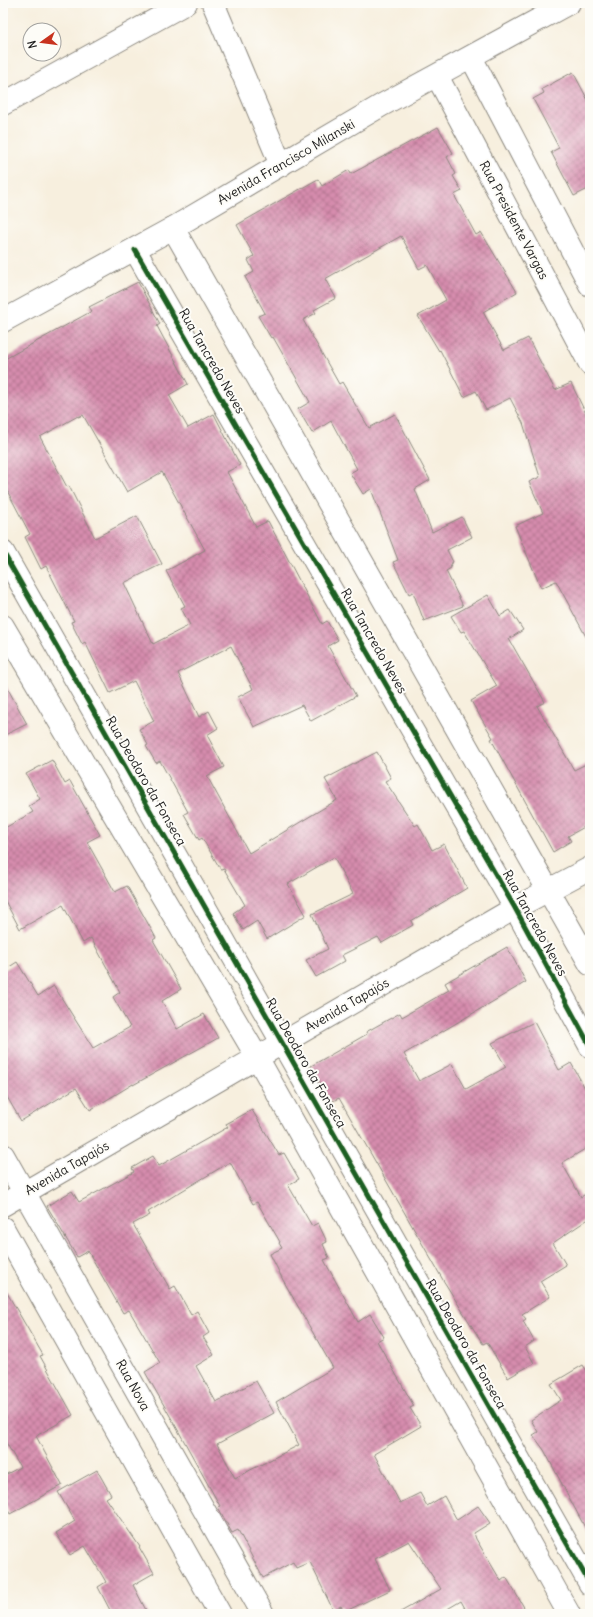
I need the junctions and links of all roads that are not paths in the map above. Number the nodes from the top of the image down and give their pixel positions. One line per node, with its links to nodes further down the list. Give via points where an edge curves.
1 (186, 3): 6 (street)
2 (213, 3): 7 (street)
3 (569, 3): 4 (street, Avenida Francisco Milanski)
4 (471, 57): 5 (street, Avenida Francisco Milanski); 10 (street)
5 (438, 76): 7 (street, Avenida Francisco Milanski, via 382,105); 12 (street, Rua Presidente Vargas)
6 (3, 104)
7 (281, 165): 8 (street, Avenida Francisco Milanski)
8 (173, 228): 9 (street, Avenida Francisco Milanski); 16 (street, Rua Tancredo Neves)
9 (135, 250): 11 (street, Avenida Francisco Milanski); 17 (street, Rua Tancredo Neves)
10 (590, 285)
11 (3, 321)
12 (590, 364)
13 (3, 552): 19 (street, Rua Deodoro da Fonseca)
14 (3, 626): 21 (street)
15 (590, 868): 16 (street, Avenida Tapajós)
16 (548, 891): 17 (street, Avenida Tapajós); 18 (street, Rua Tancredo Neves)
17 (515, 908): 19 (street, Avenida Tapajós); 20 (street, Rua Tancredo Neves)
18 (590, 964)
19 (282, 1043): 21 (street, Avenida Tapajós); 26 (street, Rua Deodoro da Fonseca)
20 (590, 1046)
21 (257, 1057): 23 (street, Avenida Tapajós); 29 (street)
22 (3, 1155): 23 (street, Rua Nova)
23 (24, 1193): 24 (street, Avenida Tapajós); 28 (street, Rua Nova)
24 (3, 1205)
25 (3, 1228): 27 (street)
26 (590, 1584)
27 (220, 1614)
28 (262, 1614)
29 (569, 1614)

